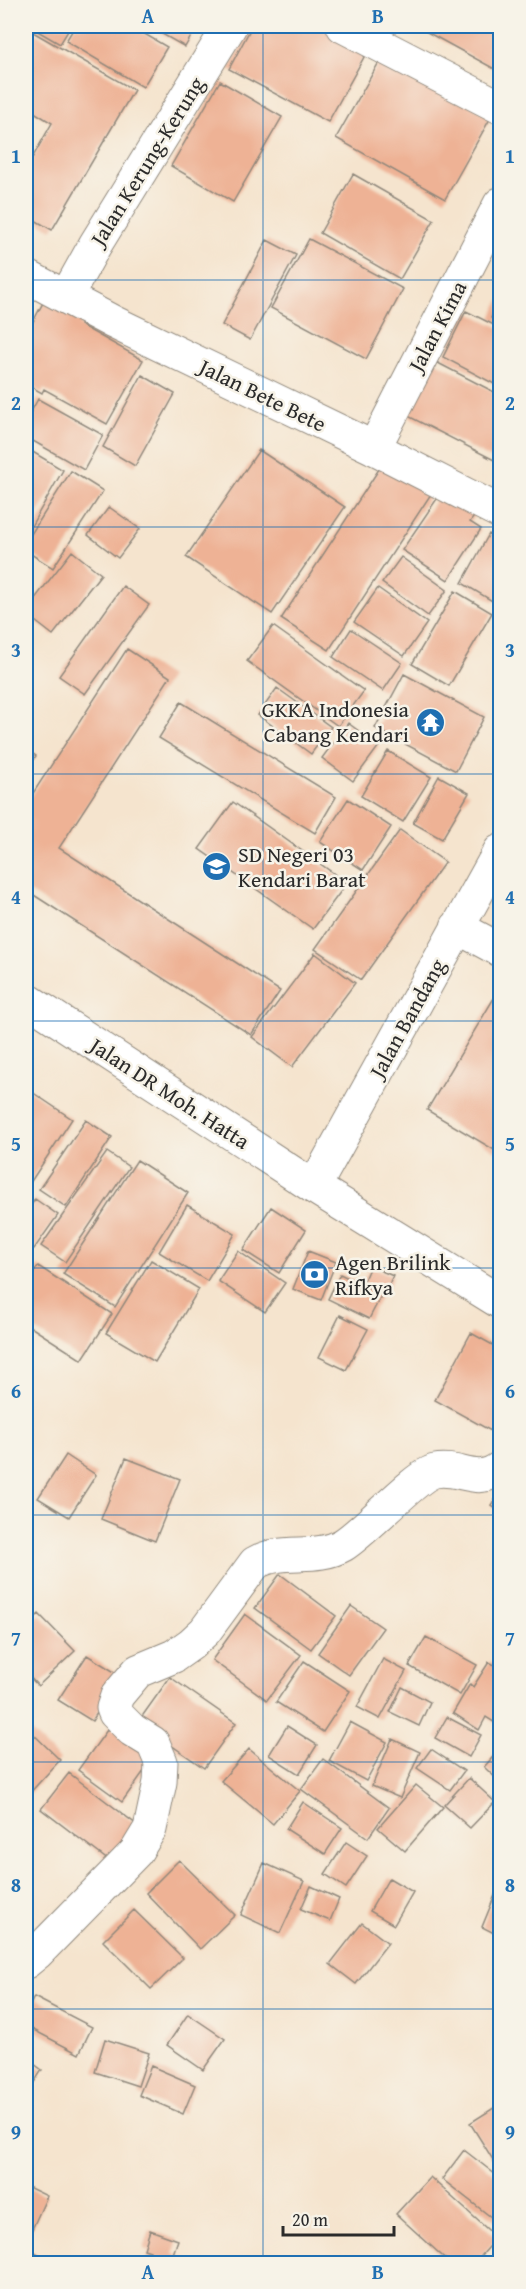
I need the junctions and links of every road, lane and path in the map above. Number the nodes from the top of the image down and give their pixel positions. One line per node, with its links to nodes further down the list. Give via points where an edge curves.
1 (230, 26): 6 (main road, Jalan Kerung-Kerung)
2 (343, 26): 3 (main road)
3 (501, 107)
4 (501, 204): 7 (main road, Jalan Kima)
5 (26, 276): 6 (main road, Jalan Bete Bete)
6 (66, 297): 7 (main road, Jalan Bete Bete)
7 (374, 448): 8 (main road, Jalan Bete Bete)
8 (501, 512)
9 (501, 850): 10 (main road, Jalan Bandang)
10 (457, 927): 11 (main road); 13 (main road, Jalan Bandang)
11 (501, 950)
12 (26, 999): 13 (main road, Jalan DR Moh. Hatta)
13 (314, 1187): 14 (main road, Jalan DR Moh. Hatta)
14 (501, 1302)
15 (501, 1468): 16 (main road, via 481,1476 433,1471 340,1547 319,1554 266,1556 255,1563 191,1644 138,1671 117,1696 113,1708 132,1730 153,1743 161,1762 150,1828 136,1852)
16 (26, 1962)

